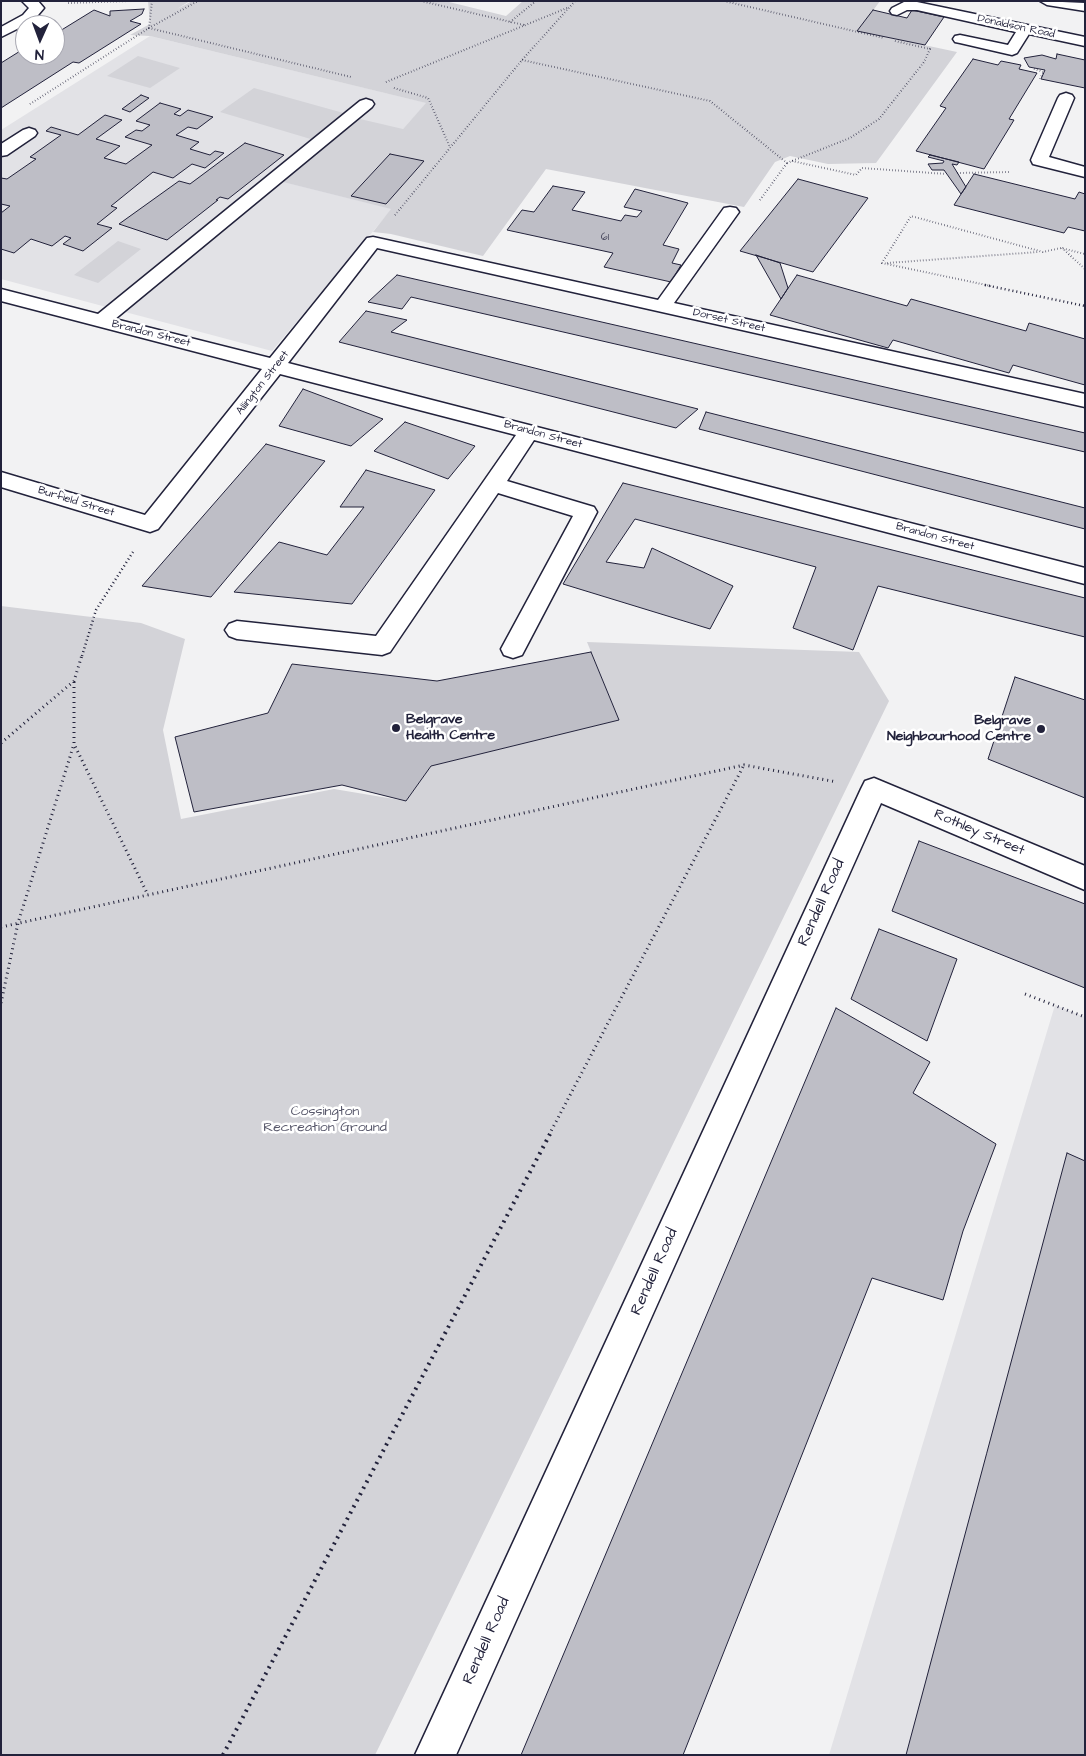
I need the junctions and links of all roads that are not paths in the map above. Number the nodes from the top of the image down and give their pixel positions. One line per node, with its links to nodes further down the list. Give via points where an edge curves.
1 (1047, 1): 3 (street)
2 (33, 4): 6 (street, via 28,18)
3 (1085, 7)
4 (897, 11): 5 (street, Donaldson Road, via 910,5)
5 (1025, 29): 7 (street, via 1012,50); 8 (street, Donaldson Road)
6 (1, 33)
7 (960, 39)
8 (1085, 42)
9 (1066, 98): 13 (street, via 1039,160)
10 (366, 104): 18 (street)
11 (29, 132): 12 (street)
12 (1, 151)
13 (1085, 172)
14 (730, 212): 17 (street)
15 (373, 242): 17 (street, Dorset Street); 19 (street, Allington Street)
16 (1, 295): 18 (street, Brandon Street)
17 (663, 306): 20 (street, Dorset Street)
18 (101, 320): 19 (street, Brandon Street)
19 (277, 366): 21 (street, Brandon Street); 24 (street, Allington Street)
20 (1085, 401)
21 (530, 431): 23 (street); 25 (street, Brandon Street)
22 (1, 479): 24 (street, Burfield Street)
23 (493, 484): 26 (street, via 382,646); 27 (street, via 586,512)
24 (150, 524)
25 (1085, 576)
26 (237, 630)
27 (513, 649)
28 (874, 789): 29 (street, Rothley Street); 30 (street, Rendell Road)
29 (1085, 878)
30 (435, 1755)

